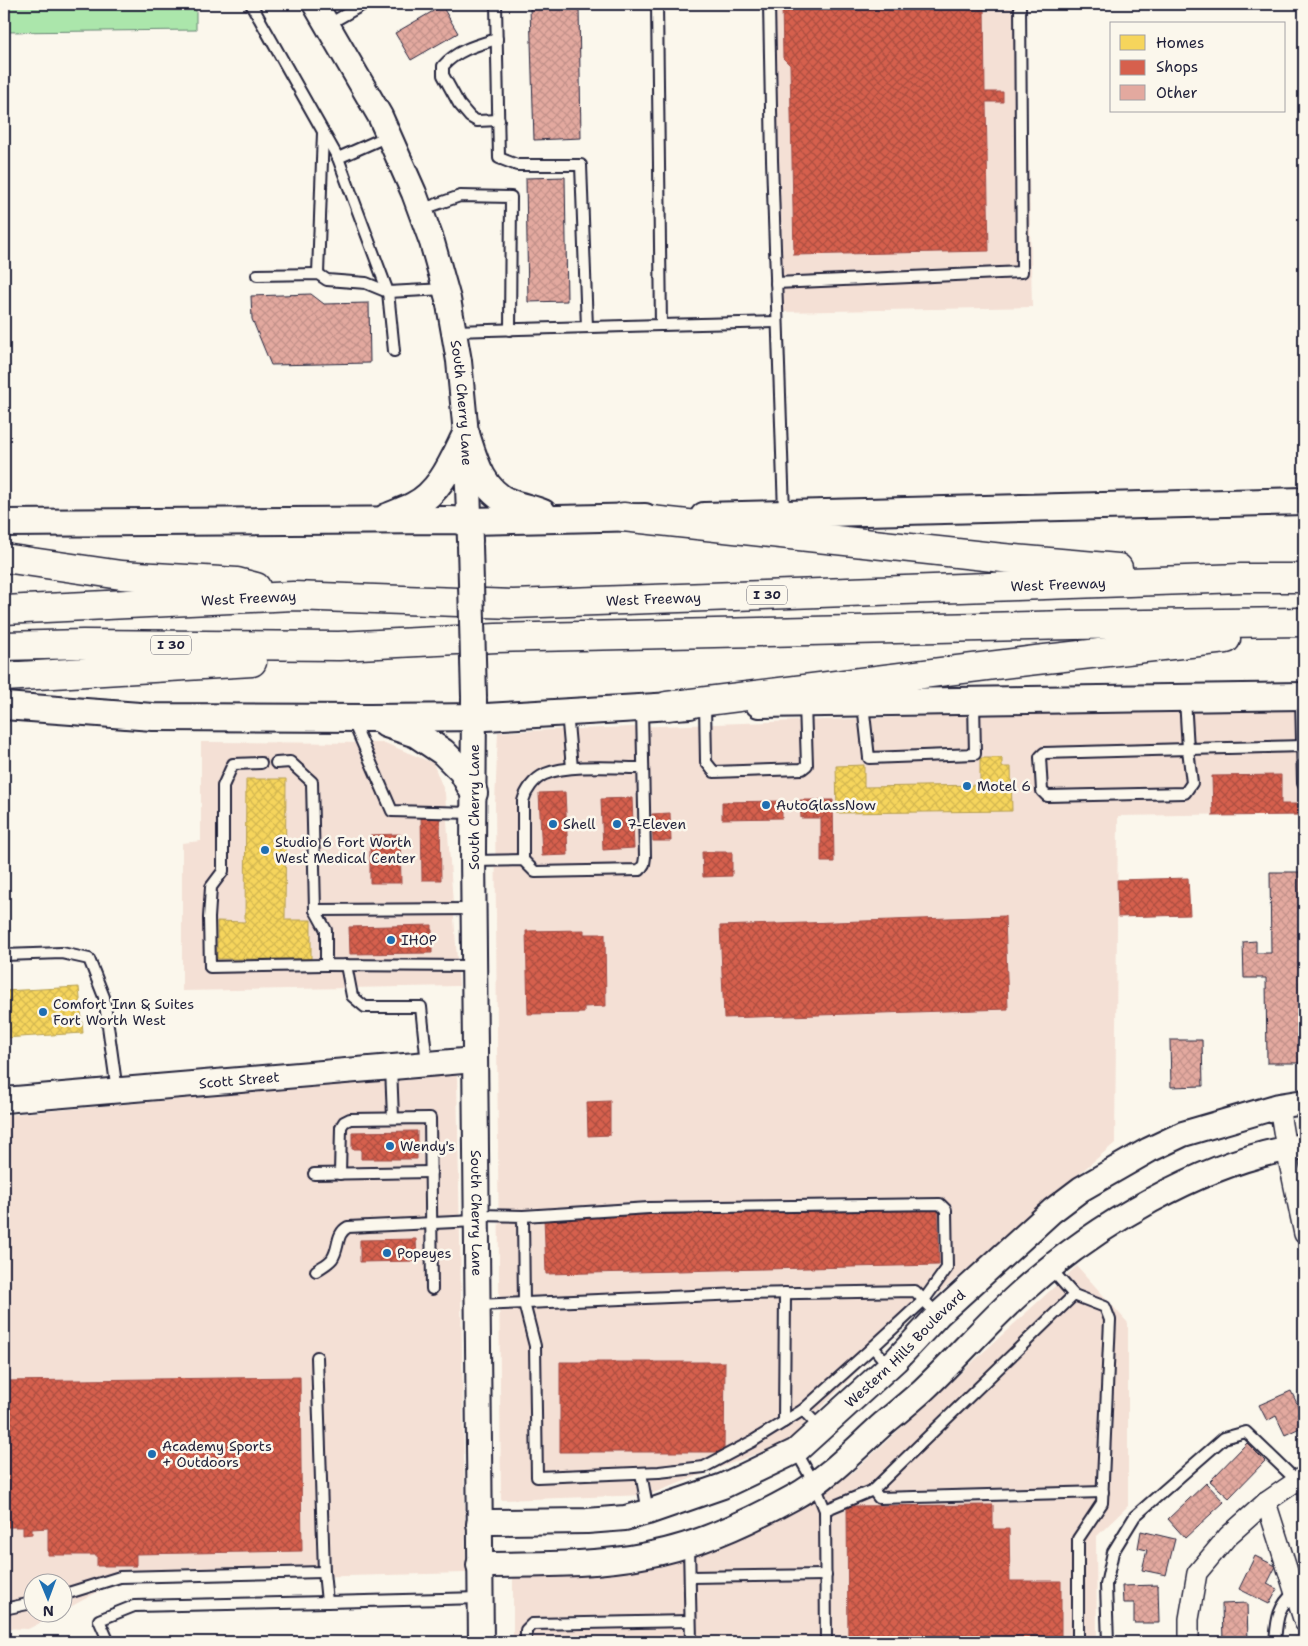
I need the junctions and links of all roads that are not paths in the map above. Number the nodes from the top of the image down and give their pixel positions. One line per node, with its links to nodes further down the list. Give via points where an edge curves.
1 (251, 4): 11 (lane)
2 (315, 4): 8 (street, South Cherry Lane)
3 (364, 4): 8 (lane)
4 (496, 4): 9 (lane)
5 (657, 4): 21 (lane)
6 (769, 4): 17 (lane)
7 (1020, 4): 17 (lane, via 1022,272)
8 (327, 24): 12 (street, South Cherry Lane, via 380,116)
9 (497, 39): 10 (lane); 10 (lane, via 451,57 443,66 443,76 470,117 477,121)
10 (499, 120): 22 (lane, via 499,158 517,165 581,165)
11 (323, 131): 13 (lane); 15 (lane)
12 (388, 136): 13 (lane); 14 (street, South Cherry Lane)
13 (338, 158): 19 (lane)
14 (420, 210): 18 (street, South Cherry Lane); 23 (lane, via 460,196 511,197)
15 (318, 274): 16 (lane); 19 (lane, via 327,280 366,283)
16 (257, 275)
17 (776, 282): 20 (lane)
18 (445, 289): 19 (lane); 24 (street, South Cherry Lane)
19 (388, 292): 25 (lane)
20 (777, 322): 21 (lane); 28 (lane)
21 (661, 325): 22 (lane)
22 (587, 328): 23 (lane)
23 (510, 330): 24 (lane)
24 (454, 331): 26 (street, South Cherry Lane)
25 (394, 352)
26 (466, 434): 30 (main road, via 477,470 500,498); 31 (main road, via 432,492 414,506); 33 (street, South Cherry Lane)
27 (1304, 501): 28 (main road)
28 (784, 516): 29 (main road)
29 (623, 517): 30 (main road); 35 (highway, via 1003,558)
30 (559, 519): 33 (main road)
31 (376, 521): 32 (main road); 33 (main road)
32 (4, 523)
33 (470, 534): 51 (street, South Cherry Lane, bridge)
34 (4, 558): 37 (highway, via 121,575 237,582)
35 (1241, 578): 36 (highway, West Freeway / I 30); 37 (highway, West Freeway / I 30, via 513,604)
36 (1304, 578)
37 (294, 596): 38 (highway, West Freeway / I 30)
38 (4, 610)
39 (1304, 622): 42 (highway, I 30, via 504,638)
40 (1304, 630): 45 (highway, via 1036,660)
41 (4, 646): 42 (highway, I 30)
42 (339, 646): 43 (highway, via 298,659)
43 (4, 677)
44 (1303, 696): 46 (main road); 57 (lane)
45 (804, 697): 48 (highway); 48 (lane, via 807,765 802,769 714,772 706,762); 49 (main road)
46 (1185, 698): 47 (main road); 58 (lane)
47 (974, 701): 49 (main road); 49 (lane, via 975,754 869,758)
48 (705, 703): 52 (highway)
49 (863, 703)
50 (4, 706): 54 (main road)
51 (474, 707): 53 (main road); 55 (main road); 64 (street, South Cherry Lane)
52 (654, 707): 53 (main road); 62 (lane)
53 (567, 712): 61 (lane)
54 (153, 717): 55 (main road); 56 (main road)
55 (360, 718): 64 (main road, via 416,734 443,752 462,771); 64 (lane, via 392,811)
56 (4, 722)
57 (1303, 746): 58 (lane); 63 (lane)
58 (1188, 749): 58 (lane, via 1192,783 1186,793 1047,796 1042,791 1040,757 1044,753)
59 (261, 763): 70 (lane, via 233,764 223,786 222,871 211,887 210,967)
60 (276, 763): 68 (lane, via 290,762 312,782)
61 (572, 768): 62 (lane); 65 (lane, via 545,774 526,792 523,801)
62 (644, 768): 65 (lane, via 645,857 640,870 535,872)
63 (1304, 785)
64 (474, 803): 66 (street, South Cherry Lane)
65 (523, 860): 66 (lane)
66 (474, 861): 67 (street, South Cherry Lane)
67 (474, 909): 68 (lane); 72 (street, South Cherry Lane)
68 (315, 910): 70 (lane, via 326,930)
69 (4, 955): 76 (lane, via 62,953 89,959 104,997)
70 (326, 965): 71 (lane)
71 (346, 966): 72 (lane); 74 (lane, via 352,996 365,1007 421,1007)
72 (474, 966): 73 (street, South Cherry Lane)
73 (475, 1060): 74 (street, Scott Street); 86 (street, South Cherry Lane)
74 (427, 1064): 75 (street, Scott Street)
75 (392, 1067): 76 (street, Scott Street); 80 (lane)
76 (117, 1091): 77 (street, Scott Street)
77 (4, 1100)
78 (1304, 1102): 79 (street, Western Hills Boulevard)
79 (1279, 1106): 81 (street); 96 (street, Western Hills Boulevard, via 1183,1134 1103,1176 1052,1211)
80 (393, 1118): 82 (lane, via 430,1118); 84 (lane, via 359,1117 344,1122 341,1127)
81 (1295, 1148): 88 (street); 89 (street, via 1246,1159 1204,1175 1135,1209 1077,1246)
82 (431, 1172): 84 (lane); 87 (lane)
83 (314, 1174): 84 (lane)
84 (340, 1174)
85 (523, 1216): 86 (lane); 94 (lane); 96 (lane, via 648,1208 940,1204 946,1210 947,1268)
86 (476, 1218): 87 (lane); 95 (street, South Cherry Lane)
87 (431, 1224): 90 (lane, via 348,1227 342,1230 331,1260); 91 (lane)
88 (1304, 1234)
89 (1050, 1268): 93 (lane); 106 (street, via 1018,1294 923,1390)
90 (316, 1271)
91 (432, 1289)
92 (785, 1293): 94 (lane); 96 (lane, via 915,1291); 101 (lane)
93 (1074, 1295): 107 (lane); 108 (lane, via 1105,1307 1110,1320)
94 (524, 1303): 95 (lane); 104 (lane, via 535,1346 537,1477)
95 (477, 1305): 112 (street, South Cherry Lane)
96 (931, 1307): 97 (lane); 99 (street, Western Hills Boulevard)
97 (874, 1347): 99 (lane); 100 (lane)
98 (317, 1357): 115 (lane)
99 (889, 1366): 102 (street, Western Hills Boulevard)
100 (803, 1410): 101 (lane); 102 (lane)
101 (784, 1422): 104 (lane, via 704,1467)
102 (820, 1430): 103 (street, Western Hills Boulevard)
103 (796, 1451): 106 (lane); 111 (street, Western Hills Boulevard, via 724,1486)
104 (641, 1473): 111 (lane)
105 (1301, 1478): 109 (street); 132 (lane, via 1246,1432 1224,1438 1135,1516 1113,1552 1106,1586)
106 (814, 1483): 110 (lane); 113 (street, via 795,1497)
107 (873, 1490): 108 (lane, via 879,1498); 110 (lane)
108 (1103, 1492): 131 (lane, via 1102,1503 1078,1539)
109 (1266, 1502): 119 (street); 133 (street, via 1228,1536 1197,1573 1189,1619)
110 (826, 1510): 116 (lane)
111 (648, 1512): 112 (street, Western Hills Boulevard, via 625,1518 587,1521)
112 (479, 1524): 114 (street, South Cherry Lane)
113 (689, 1544): 114 (street, via 617,1560); 117 (lane)
114 (479, 1565): 120 (street, South Cherry Lane)
115 (324, 1572): 118 (lane, via 120,1577); 121 (lane)
116 (826, 1575): 117 (lane); 130 (lane)
117 (690, 1578): 124 (lane)
118 (72, 1592)
119 (1295, 1592): 125 (street); 134 (lane, via 1281,1607)
120 (480, 1598): 121 (lane); 127 (street, South Cherry Lane)
121 (327, 1602): 126 (lane, via 134,1606 99,1620)
122 (22, 1605): 123 (lane)
123 (4, 1609)
124 (690, 1621): 128 (lane, via 532,1624 526,1630); 129 (lane)
125 (1304, 1622)
126 (107, 1642)
127 (481, 1642)
128 (526, 1642)
129 (691, 1642)
130 (826, 1642)
131 (1078, 1642)
132 (1108, 1642)
133 (1189, 1642)
134 (1275, 1642)

